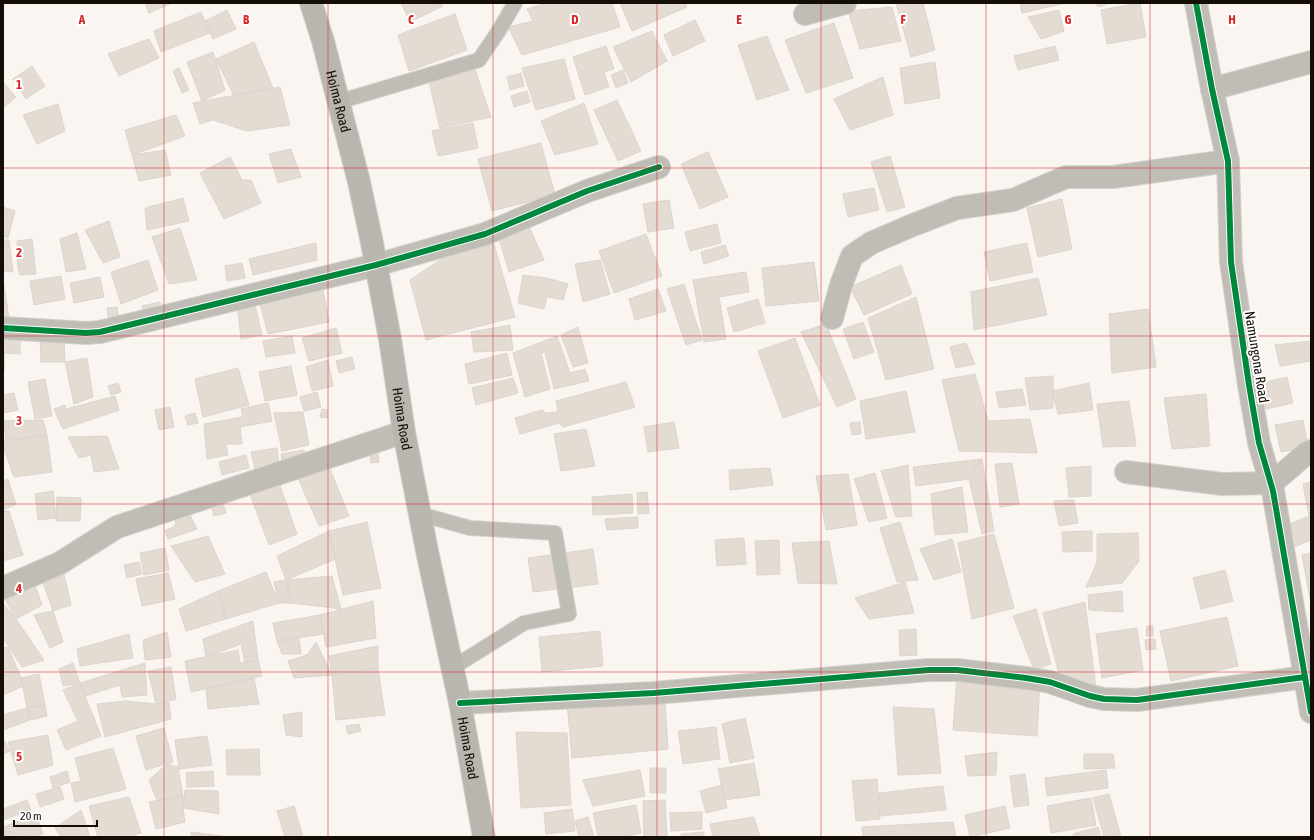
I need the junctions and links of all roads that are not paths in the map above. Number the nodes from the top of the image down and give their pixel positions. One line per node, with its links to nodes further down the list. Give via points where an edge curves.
1 (311, 3): 8 (main road, Hoima Road)
2 (515, 3): 8 (lane, via 479,60)
3 (844, 3): 5 (street)
4 (1196, 3): 7 (street, Namungona Road)
5 (805, 14)
6 (1311, 62): 7 (street)
7 (1212, 89): 9 (street, Namungona Road)
8 (338, 102): 11 (main road, Hoima Road, via 359,182)
9 (1228, 161): 12 (street, via 1113,177 1066,177 1013,200 957,208 913,225 871,243 852,256); 17 (street, Namungona Road, via 1231,262 1259,443)
10 (659, 166): 11 (street, via 587,191 485,234)
11 (376, 265): 13 (street, via 100,332); 14 (main road, Hoima Road)
12 (832, 318)
13 (3, 328)
14 (404, 432): 18 (main road, Hoima Road); 19 (street, via 117,527 60,563)
15 (1311, 451): 17 (street)
16 (1126, 472): 17 (street, via 1222,484)
17 (1272, 483): 20 (street, Namungona Road)
18 (420, 514): 21 (main road, Hoima Road); 21 (lane, via 470,528 555,532 570,614 524,623)
19 (3, 588)
20 (1305, 637): 22 (street, Namungona Road)
21 (452, 668): 23 (main road, Hoima Road)
22 (1305, 677): 23 (street, via 1137,700 1116,700 1090,696 1050,682 1026,678 957,670 929,670 654,693); 24 (street, Namungona Road)
23 (460, 703): 25 (main road, Hoima Road)
24 (1311, 712)
25 (484, 837)

